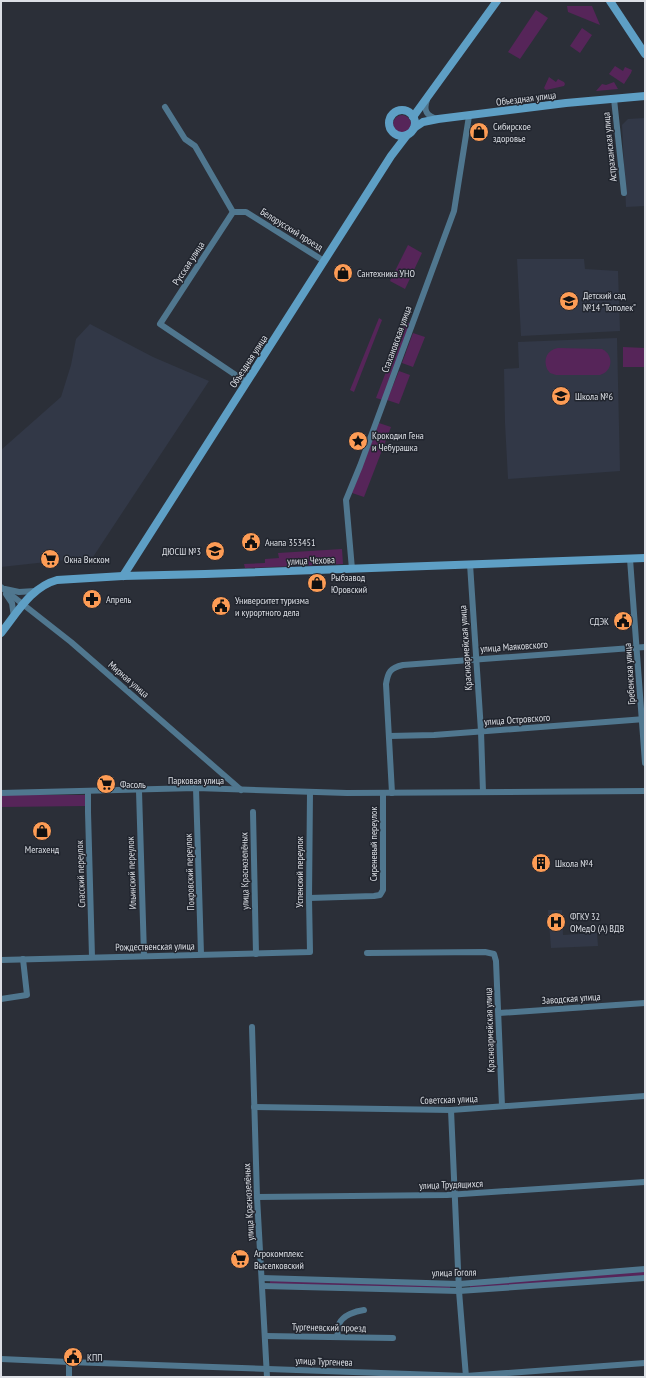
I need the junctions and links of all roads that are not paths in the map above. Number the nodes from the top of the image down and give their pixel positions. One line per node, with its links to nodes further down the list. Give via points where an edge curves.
1 (497, 1): 5 (main road)
2 (610, 1): 3 (main road)
3 (645, 54)
4 (644, 96): 6 (main road, Объездная улица)
5 (428, 97): 9 (main road); 10 (street, via 424,109 431,117)
6 (614, 100): 8 (main road, Объездная улица, via 566,103); 15 (street, Астраханская улица)
7 (165, 107): 16 (street, via 185,139 195,146)
8 (469, 116): 10 (main road, Объездная улица); 22 (street, Стахановская улица, via 454,211 346,500)
9 (413, 117): 11 (main road, via 407,111 396,111 390,116); 12 (main road)
10 (438, 119): 12 (main road, Объездная улица, via 423,122)
11 (390, 128): 13 (main road, via 395,134); 14 (main road, via 393,141)
12 (414, 128): 13 (main road)
13 (407, 135): 14 (main road, Объездная улица)
14 (391, 156): 17 (main road, Объездная улица)
15 (624, 193)
16 (233, 212): 17 (street, Белорусский проезд, via 246,212); 18 (street, Русская улица, via 160,324)
17 (324, 261): 18 (main road, Объездная улица)
18 (246, 382): 23 (main road, Объездная улица)
19 (645, 558): 20 (main road, улица Чехова)
20 (630, 559): 21 (main road, улица Чехова); 29 (street, Гребенская улица)
21 (470, 564): 22 (main road, улица Чехова); 31 (street, Красноармейская улица)
22 (352, 569): 23 (main road, улица Чехова)
23 (122, 576): 25 (main road, улица Чехова, via 57,580)
24 (2, 588): 25 (street, via 19,592); 26 (street, Мирная улица); 27 (street, via 12,603)
25 (35, 591): 26 (main road, улица Чехова)
26 (23, 605): 27 (main road, улица Чехова); 38 (street, Мирная улица, via 76,647)
27 (14, 617): 28 (main road, улица Чехова)
28 (1, 633)
29 (637, 647): 30 (street, улица Маяковского); 31 (street, улица Маяковского); 32 (street, Гребенская улица)
30 (645, 647)
31 (475, 659): 33 (street, Красноармейская улица); 34 (street, улица Маяковского, via 395,667 388,674 386,684)
32 (643, 719): 33 (street, улица Островского); 35 (street, Гребенская улица)
33 (481, 731): 34 (street, улица Островского); 42 (street, Красноармейская улица)
34 (389, 736): 45 (street)
35 (645, 763)
36 (196, 788): 37 (street, Парковая улица); 38 (street, Парковая улица); 50 (street, Покровский переулок)
37 (138, 790): 39 (street, Парковая улица); 52 (street, Ильинский переулок)
38 (241, 790): 41 (street, Парковая улица)
39 (88, 791): 43 (street, Парковая улица); 53 (street, Спасский переулок)
40 (645, 791): 42 (street, Парковая улица)
41 (310, 792): 44 (street, Парковая улица); 47 (street, Успенский переулок)
42 (483, 792): 45 (street, Парковая улица)
43 (1, 793)
44 (383, 793): 45 (street, Парковая улица); 47 (street, Сиреневый переулок, via 383,890 380,895)
45 (392, 793)
46 (253, 812): 51 (street, улица Краснозелёных)
47 (309, 898): 48 (street, Успенский переулок)
48 (310, 952): 51 (street, Рождественская улица)
49 (367, 953): 58 (street, Красноармейская улица, via 494,954)
50 (201, 954): 51 (street, Рождественская улица); 52 (street, Рождественская улица)
51 (256, 954)
52 (144, 955): 53 (street, Рождественская улица)
53 (92, 957): 54 (street, Рождественская улица)
54 (22, 959): 55 (street, Рождественская улица); 56 (street, via 27,995)
55 (1, 960)
56 (1, 999)
57 (645, 1003): 58 (street, Заводская улица)
58 (499, 1013): 61 (street, Красноармейская улица)
59 (252, 1027): 62 (street, улица Краснозелёных)
60 (645, 1096): 61 (street, Советская улица)
61 (502, 1106): 63 (street, Советская улица)
62 (254, 1107): 63 (street, Советская улица); 66 (street, улица Краснозелёных)
63 (451, 1110): 65 (street)
64 (645, 1182): 65 (street, улица Трудящихся)
65 (455, 1194): 66 (street, улица Трудящихся); 70 (street)
66 (257, 1197): 68 (street, улица Краснозелёных)
67 (645, 1269): 70 (street, улица Гоголя)
68 (262, 1278): 70 (street, улица Гоголя); 71 (street, улица Краснозелёных)
69 (645, 1278): 72 (street, улица Гоголя)
70 (459, 1284): 72 (street)
71 (263, 1286): 72 (street, улица Гоголя); 74 (street, улица Краснозелёных)
72 (459, 1291): 83 (street)
73 (364, 1310): 75 (street, via 357,1311 339,1323)
74 (265, 1336): 75 (street, Тургеневский проезд); 80 (street, улица Краснозелёных)
75 (337, 1337): 76 (street, Тургеневский проезд)
76 (393, 1338)
77 (1, 1359): 78 (street, улица Тургенева)
78 (69, 1362): 80 (street, улица Тургенева); 81 (street)
79 (645, 1363): 83 (street, улица Тургенева)
80 (267, 1369): 82 (street, улица Краснозелёных); 83 (street, улица Тургенева)
81 (69, 1377)
82 (267, 1377)
83 (466, 1377)

